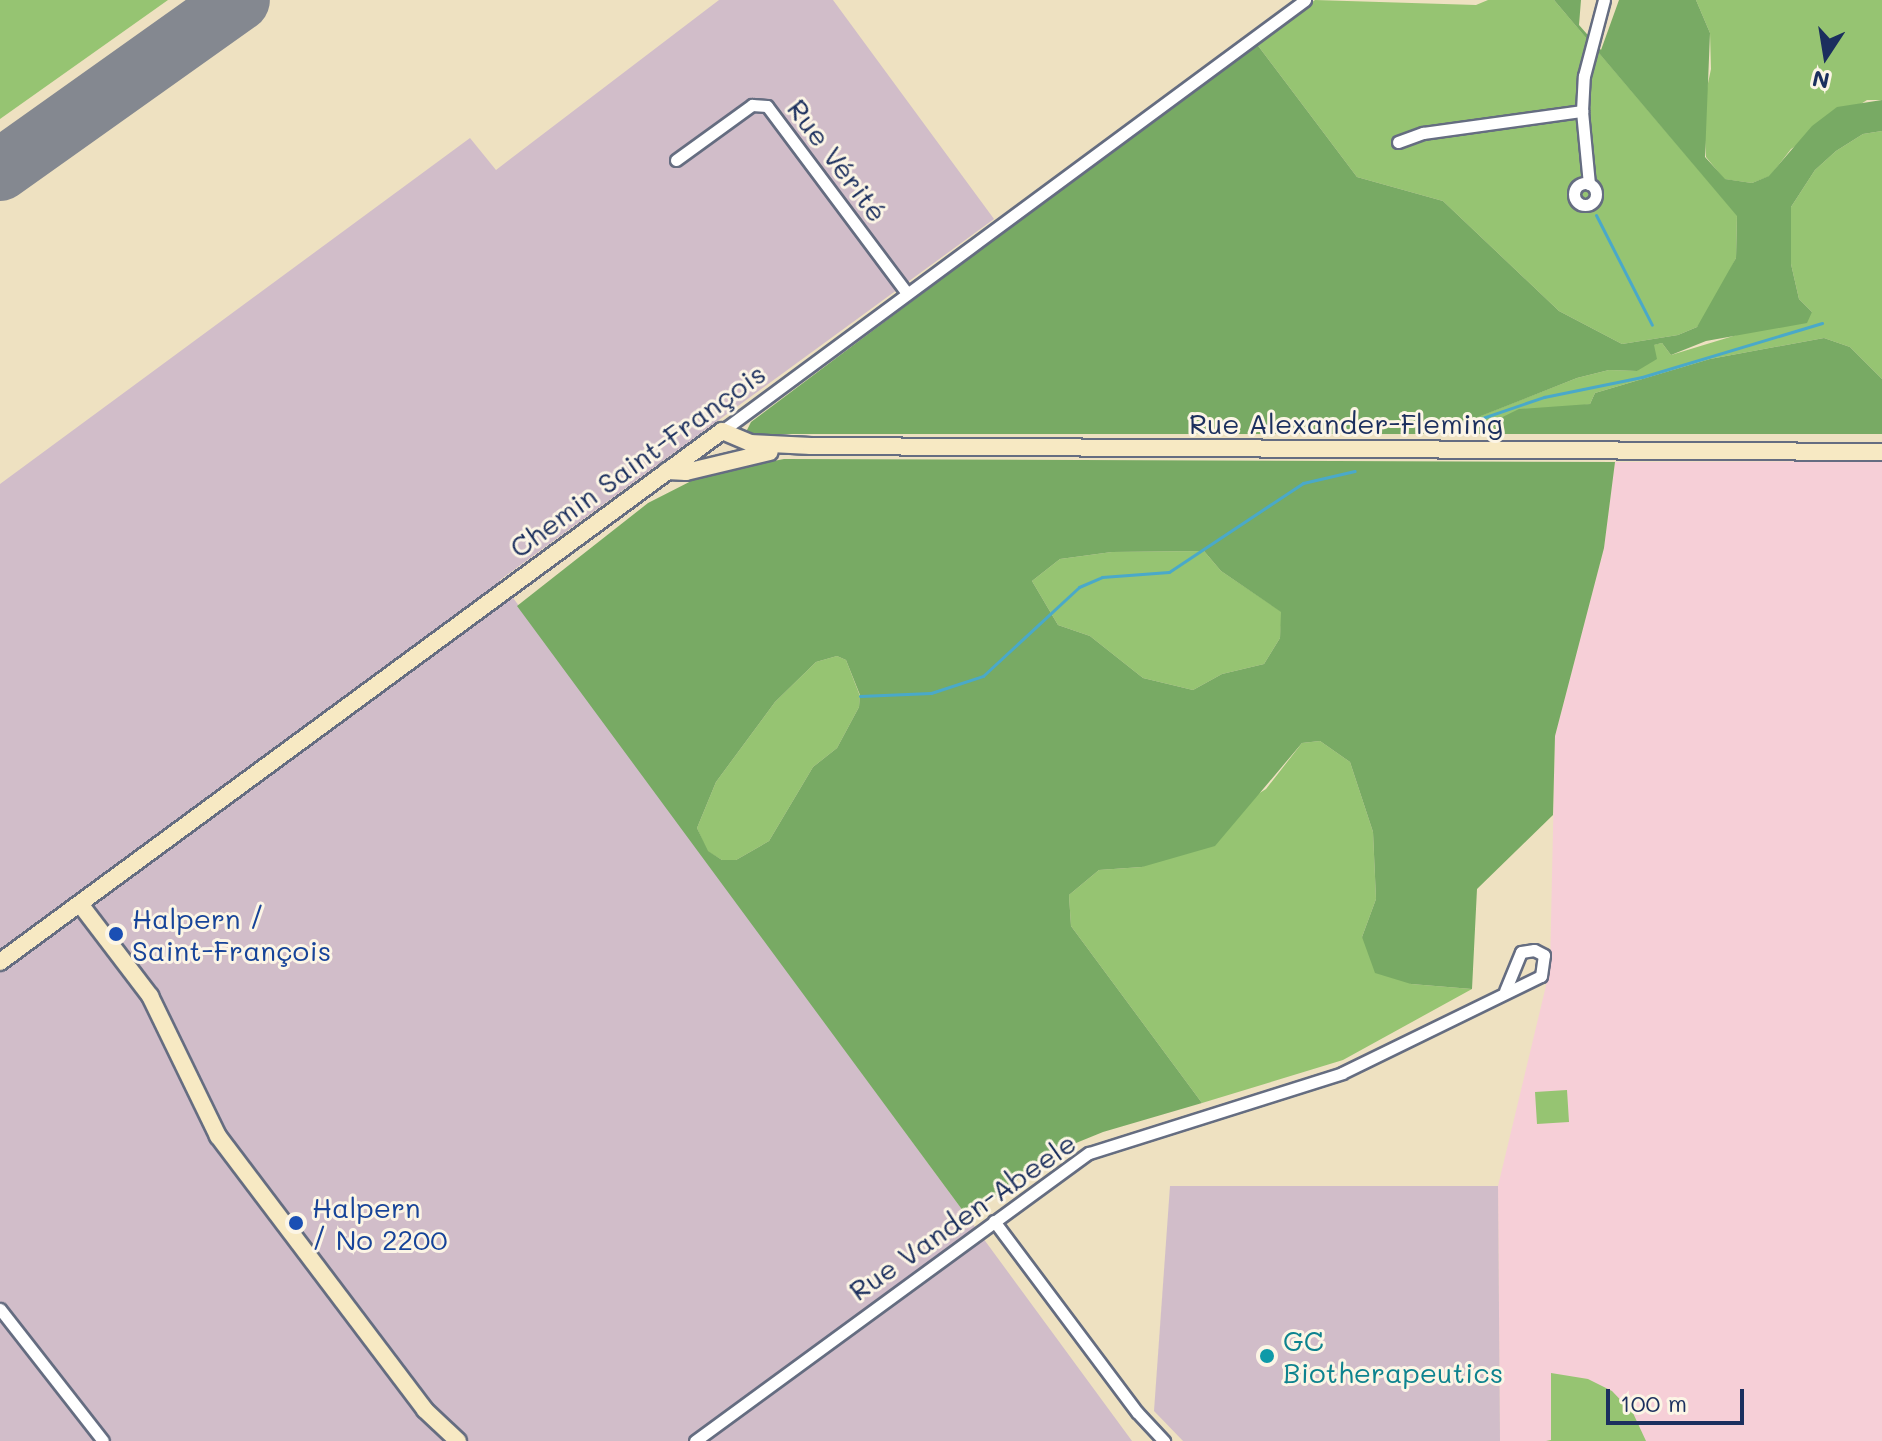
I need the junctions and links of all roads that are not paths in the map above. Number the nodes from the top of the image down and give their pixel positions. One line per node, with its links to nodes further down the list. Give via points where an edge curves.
1 (1305, 0): 7 (street, Chemin Saint-François)
2 (1604, 0): 3 (street, via 1589,48)
3 (1582, 111): 4 (street, via 1423,133); 6 (street)
4 (1398, 142)
5 (676, 160): 7 (street, Rue Vérité, via 752,105 767,106)
6 (1589, 184)
7 (907, 293): 8 (street, Chemin Saint-François)
8 (722, 431): 9 (street, Rue Alexander-Fleming, via 750,443); 11 (street, Chemin Saint-François)
9 (811, 446): 10 (street, Rue Alexander-Fleming); 11 (street, Rue Alexander-Fleming, via 731,458 686,472)
10 (1882, 452)
11 (667, 471): 12 (street, Chemin Saint-François)
12 (80, 904): 13 (street, Chemin Saint-François); 18 (street, via 150,996 218,1136 425,1410)
13 (0, 962)
14 (1505, 991): 14 (street, Rue Vanden-Abeele, via 1541,976 1545,967 1539,951 1521,952); 15 (street, Rue Vanden-Abeele, via 1342,1073 1089,1153)
15 (994, 1221): 19 (street, Rue Vanden-Abeele); 20 (street)
16 (0, 1309): 17 (street)
17 (103, 1441)
18 (458, 1441)
19 (695, 1441)
20 (1164, 1441)

